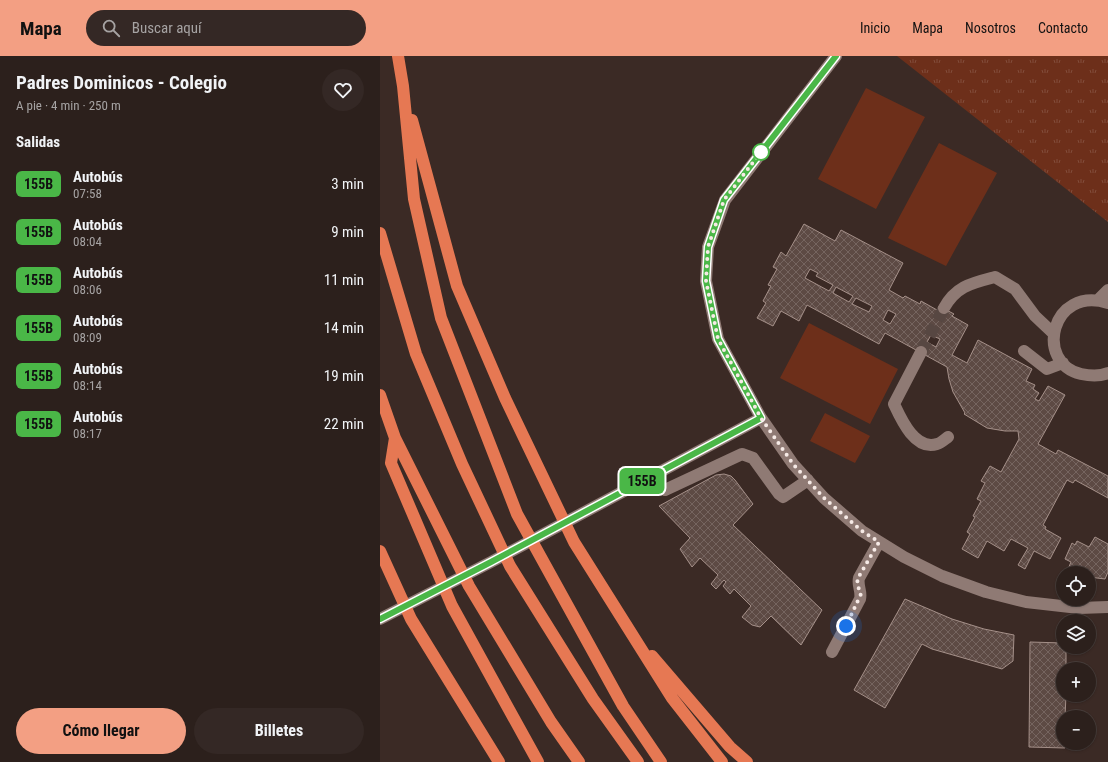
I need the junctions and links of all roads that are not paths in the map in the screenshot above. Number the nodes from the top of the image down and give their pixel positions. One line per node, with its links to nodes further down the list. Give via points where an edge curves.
1 (398, 56): 3 (highway)
2 (836, 56): 14 (street, via 724,200 708,247 706,281 718,339)
3 (403, 86): 23 (highway, via 457,286 505,398 574,542); 29 (highway, via 414,199 441,318 517,514 623,706)
4 (380, 233): 28 (highway, via 416,354 462,464 510,566 593,698)
5 (1108, 290): 6 (street)
6 (1103, 302): 8 (street, via 1084,300 1070,306 1059,318)
7 (944, 308): 8 (street, via 951,295 971,283 995,277 1017,286 1035,316)
8 (1054, 333): 11 (street, via 1055,349)
9 (1024, 351): 11 (street, via 1047,369)
10 (921, 352): 15 (street, via 894,404 906,429 921,442 937,444)
11 (1063, 363): 12 (street, via 1076,373 1091,376)
12 (1108, 373)
13 (380, 395): 16 (highway)
14 (761, 418): 17 (street, via 793,464); 22 (street)
15 (948, 437)
16 (395, 438): 26 (highway, via 391,463 452,606); 27 (highway, via 469,586 551,722)
17 (808, 480): 18 (street, via 782,497 752,458 742,454); 19 (street, via 824,498 862,531)
18 (665, 490)
19 (879, 542): 21 (street, via 942,576 986,592 1033,603 1079,608); 24 (street, via 858,578 860,599)
20 (380, 551): 25 (highway, via 411,619)
21 (1108, 607)
22 (380, 619)
23 (622, 620): 30 (highway, via 672,698); 31 (highway, via 730,747)
24 (832, 652)
25 (498, 762)
26 (538, 762)
27 (579, 762)
28 (638, 762)
29 (661, 762)
30 (722, 762)
31 (747, 762)

